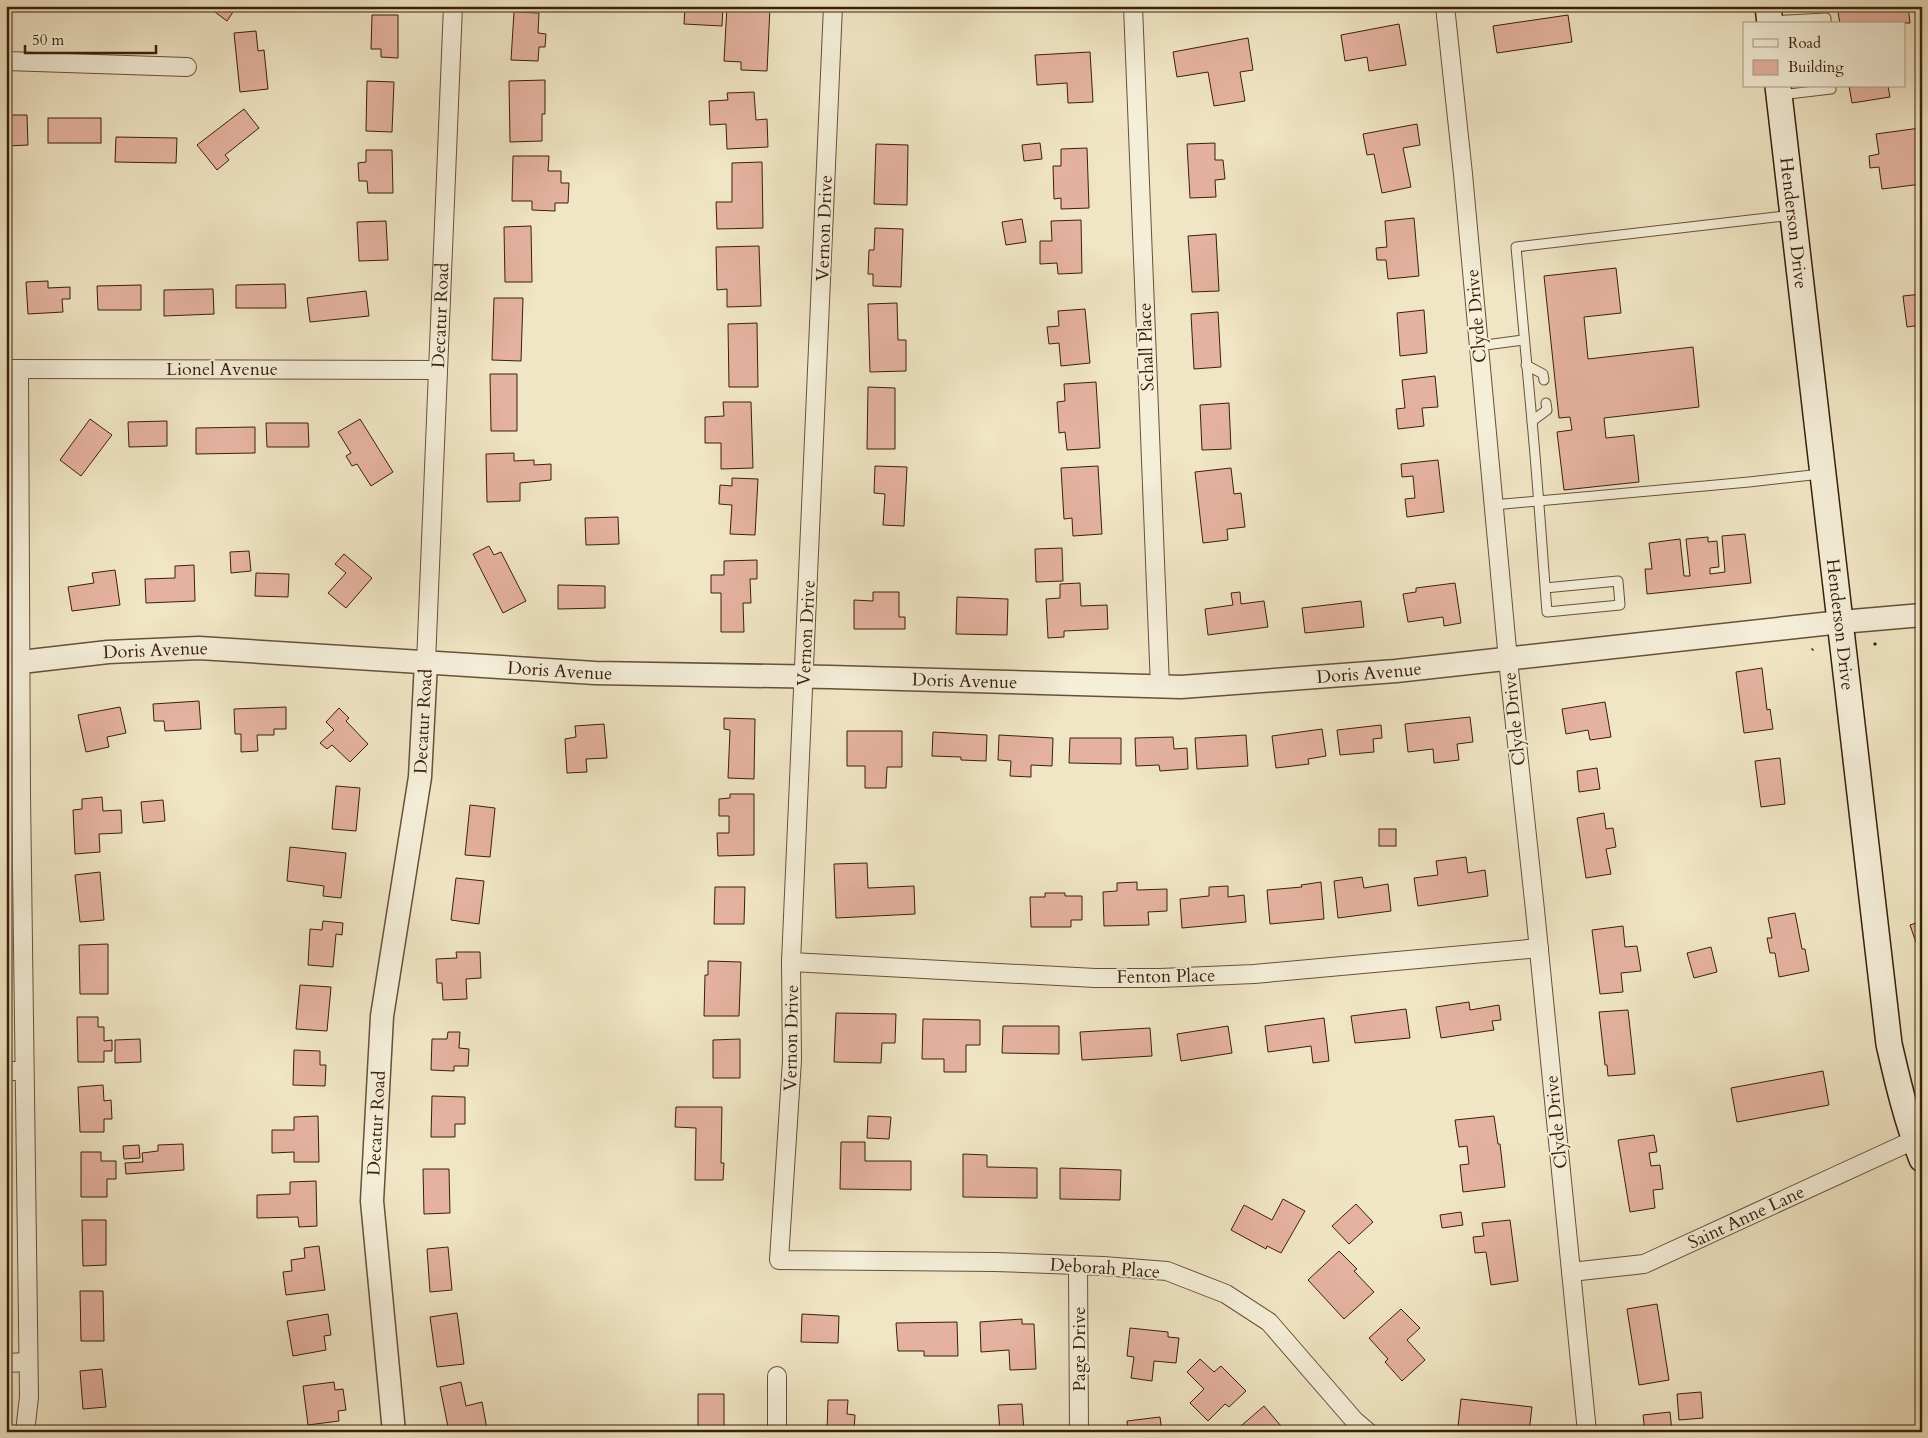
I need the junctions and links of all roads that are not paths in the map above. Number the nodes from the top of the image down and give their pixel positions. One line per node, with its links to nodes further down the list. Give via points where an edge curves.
1 (453, 6): 16 (street, Decatur Road)
2 (833, 6): 29 (street, Vernon Drive)
3 (1133, 6): 30 (street, Schall Place)
4 (1445, 6): 13 (street, Clyde Drive)
5 (1770, 17): 6 (lane, via 1826,18)
6 (1826, 22)
7 (6, 61): 8 (street)
8 (187, 67)
9 (1832, 88): 10 (lane)
10 (1778, 91): 11 (main road, Henderson Drive)
11 (1793, 215): 12 (lane, via 1516,247); 20 (main road, Henderson Drive)
12 (1523, 340): 13 (lane); 14 (lane)
13 (1478, 346): 22 (street, Clyde Drive)
14 (1526, 365): 17 (lane, via 1543,374); 19 (lane)
15 (13, 369): 16 (street, Lionel Avenue); 28 (street)
16 (438, 370): 27 (street, Decatur Road)
17 (1544, 380)
18 (1546, 403): 19 (lane, via 1547,410)
19 (1532, 421): 21 (lane)
20 (1823, 473): 21 (lane); 25 (main road, Henderson Drive)
21 (1539, 501): 22 (lane); 23 (lane)
22 (1493, 505): 26 (street, Clyde Drive)
23 (1545, 588): 23 (lane, via 1547,612 1620,605 1618,580)
24 (1922, 615): 25 (street, Doris Avenue)
25 (1841, 622): 26 (street, Doris Avenue); 35 (main road, Henderson Drive, via 1889,1044)
26 (1508, 660): 30 (street, Doris Avenue); 31 (street, Clyde Drive)
27 (426, 663): 28 (street, Doris Avenue, via 199,648 108,652); 29 (street, Doris Avenue, via 595,674); 43 (street, Decatur Road, via 420,777 382,1016 372,1201)
28 (14, 664): 34 (street)
29 (804, 677): 30 (street, Doris Avenue); 32 (street, Vernon Drive)
30 (1160, 687)
31 (1539, 948): 32 (street, Fenton Place, via 1254,974 1160,978 1094,978); 38 (street, Clyde Drive)
32 (792, 962): 36 (street, Vernon Drive, via 792,1060)
33 (6, 1071): 34 (street)
34 (24, 1071): 39 (street)
35 (1918, 1150): 38 (street, Saint Anne Lane, via 1644,1264)
36 (779, 1260): 37 (street, Deborah Place)
37 (1078, 1265): 45 (street, Page Drive); 46 (street, Deborah Place, via 1168,1272 1226,1294 1269,1322)
38 (1571, 1272): 47 (street, Clyde Drive)
39 (28, 1362): 40 (street); 42 (street)
40 (6, 1363)
41 (777, 1376): 44 (street)
42 (25, 1432)
43 (394, 1432)
44 (777, 1432)
45 (1079, 1432)
46 (1368, 1432)
47 (1587, 1432)

